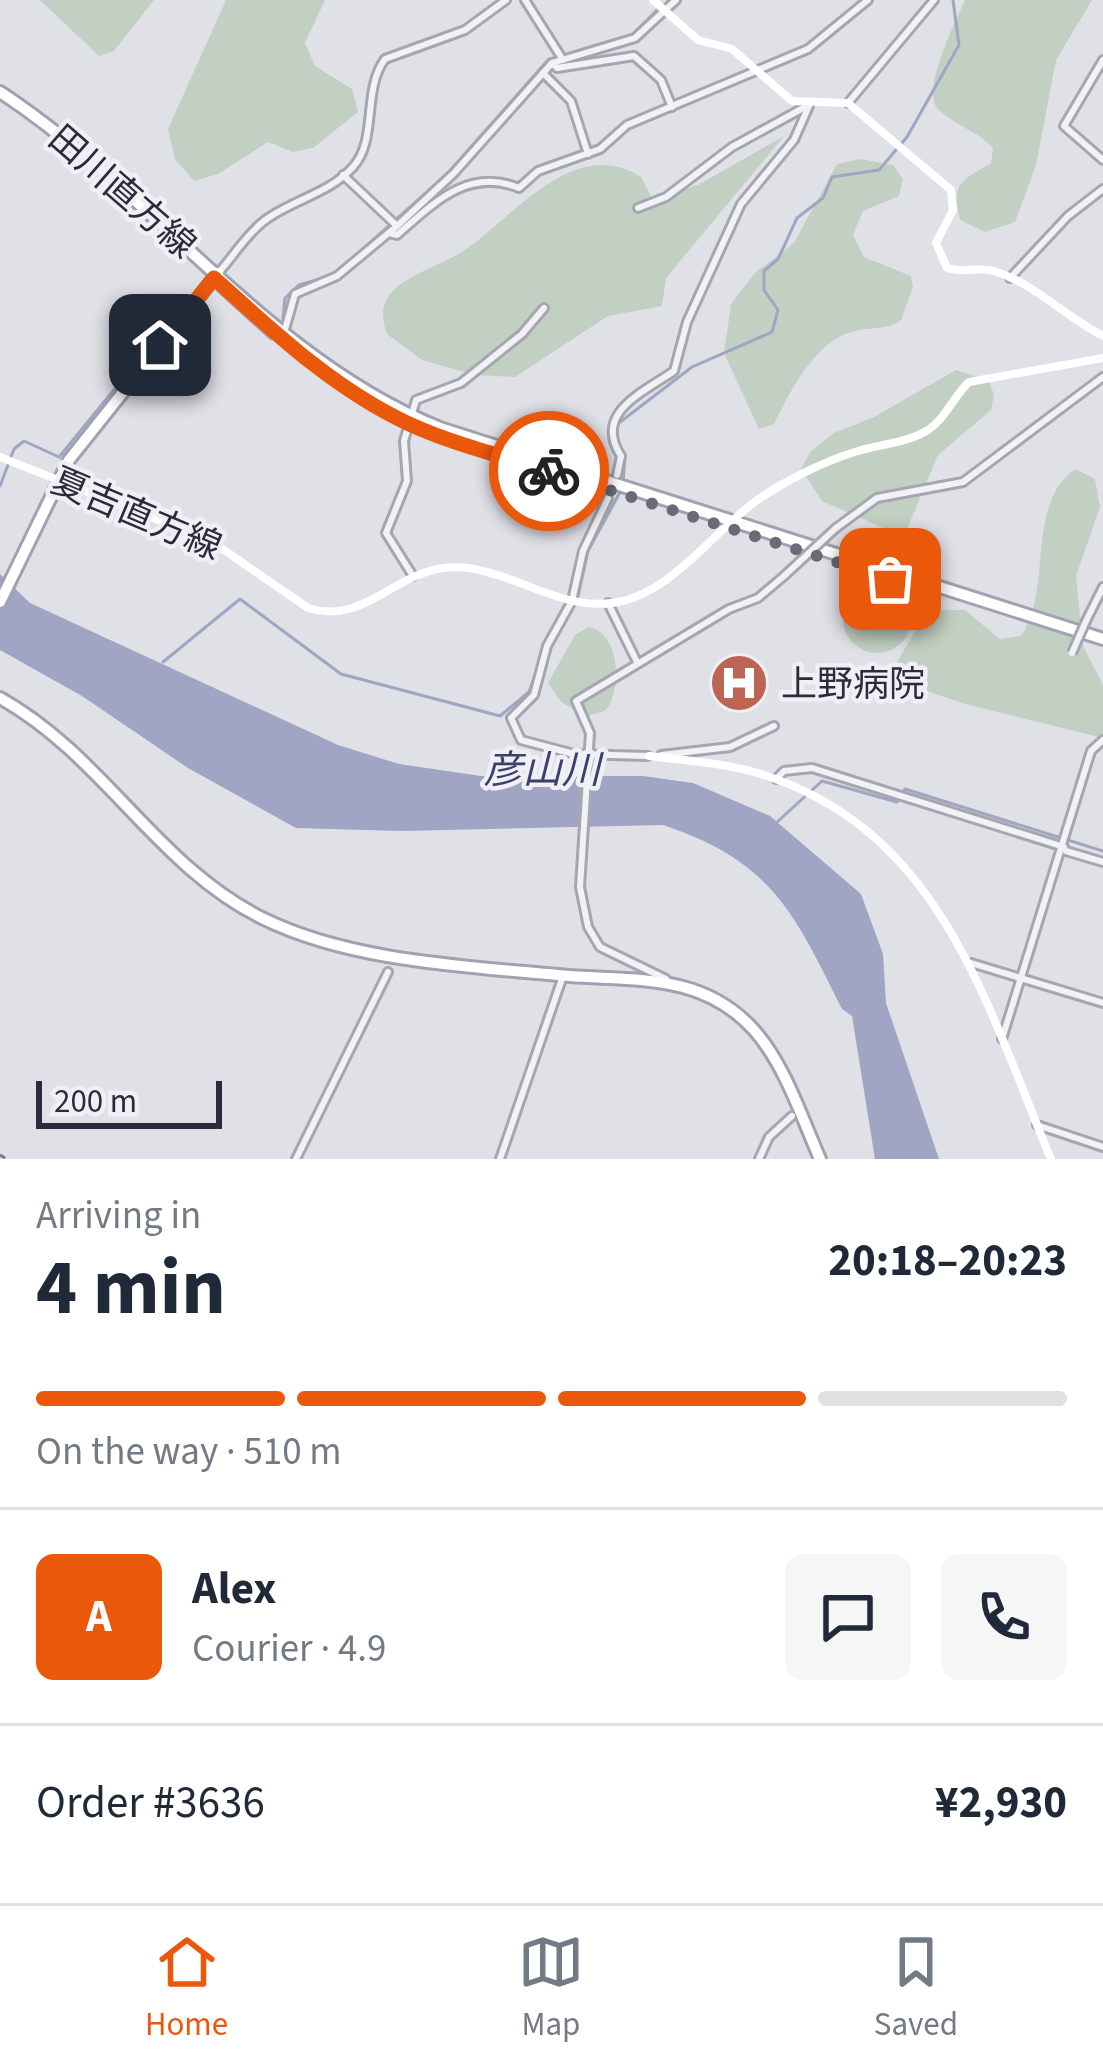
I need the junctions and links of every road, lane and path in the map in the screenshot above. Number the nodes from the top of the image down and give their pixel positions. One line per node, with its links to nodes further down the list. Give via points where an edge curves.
1 (506, 0): 19 (street, via 465,30 385,59 372,84 362,151)
2 (524, 0): 8 (street)
3 (653, 0): 7 (street)
4 (676, 0): 7 (street)
5 (868, 0): 12 (street, via 808,49)
6 (934, 0): 14 (street)
7 (663, 11): 8 (street, via 635,38); 12 (street, via 698,40 732,50)
8 (563, 60): 10 (street)
9 (1103, 60): 18 (street, via 1064,126)
10 (552, 64): 11 (street); 16 (street, via 634,56 661,80)
11 (542, 73): 17 (street, via 571,101); 22 (street, via 454,173)
12 (756, 74): 15 (street); 16 (street)
13 (0, 96): 23 (main road, 田川直方線)
14 (848, 103): 15 (street); 24 (street, via 951,190 953,210 936,243 947,268)
15 (808, 106): 21 (street); 32 (street, via 794,140 741,205 686,322 674,371 611,421 610,440 621,456)
16 (673, 107): 17 (street, via 628,124)
17 (588, 154): 22 (street, via 538,171 519,188 457,184 397,235)
18 (1103, 160)
19 (343, 176): 22 (street); 23 (street, via 261,224)
20 (1103, 189): 24 (street)
21 (638, 208)
22 (393, 226): 26 (street, via 337,276 295,294)
23 (216, 276): 26 (main road, 田川直方線); 30 (main road, 田川直方線, via 311,364); 33 (main road)
24 (1010, 278): 27 (street)
25 (544, 308): 30 (street, via 461,382 416,400)
26 (284, 333): 30 (main road, 田川直方線)
27 (1103, 336)
28 (1103, 358): 35 (street, 夏吉直方線, via 969,382 920,434 832,461)
29 (1103, 377): 43 (street, bridge, via 962,482 877,499 758,598)
30 (411, 420): 35 (main road, 田川直方線); 36 (street, via 402,453 407,481 386,533)
31 (0, 457): 33 (street, 夏吉直方線)
32 (617, 475)
33 (56, 481): 36 (street, 夏吉直方線, via 211,541 323,613 364,607); 38 (main road)
34 (608, 498): 39 (street, via 583,551)
35 (728, 524): 40 (street, 夏吉直方線, via 651,588); 41 (main road, 田川直方線)
36 (413, 576): 39 (street, 夏吉直方線, via 467,568)
37 (1103, 587): 42 (street, bridge)
38 (0, 602)
39 (572, 602): 40 (street, 夏吉直方線); 47 (street, via 533,695 511,718 521,740)
40 (608, 604): 43 (street)
41 (1103, 642)
42 (1072, 653)
43 (637, 662): 47 (street, via 576,701)
44 (0, 698): 54 (main road, via 83,758 197,879 267,920 334,943)
45 (774, 725): 48 (street, via 730,747)
46 (1103, 740): 50 (street, via 1091,752)
47 (591, 753): 48 (street); 56 (street, via 580,887 588,927 601,947)
48 (649, 756): 49 (street)
49 (776, 779): 50 (street, via 812,768); 52 (street, via 894,856 933,898)
50 (1064, 849): 51 (street); 55 (street)
51 (1103, 862)
52 (971, 963): 55 (street); 58 (street)
53 (388, 972): 62 (street)
54 (563, 976): 56 (main road); 63 (street)
55 (1024, 977): 57 (street); 58 (street)
56 (671, 982): 65 (main road, via 721,1004 755,1031)
57 (1103, 1003)
58 (1002, 1039): 60 (street)
59 (792, 1116): 64 (street)
60 (1037, 1125): 61 (street); 66 (street)
61 (1103, 1148)
62 (296, 1159)
63 (500, 1159)
64 (759, 1159)
65 (820, 1159)
66 (1052, 1159)

